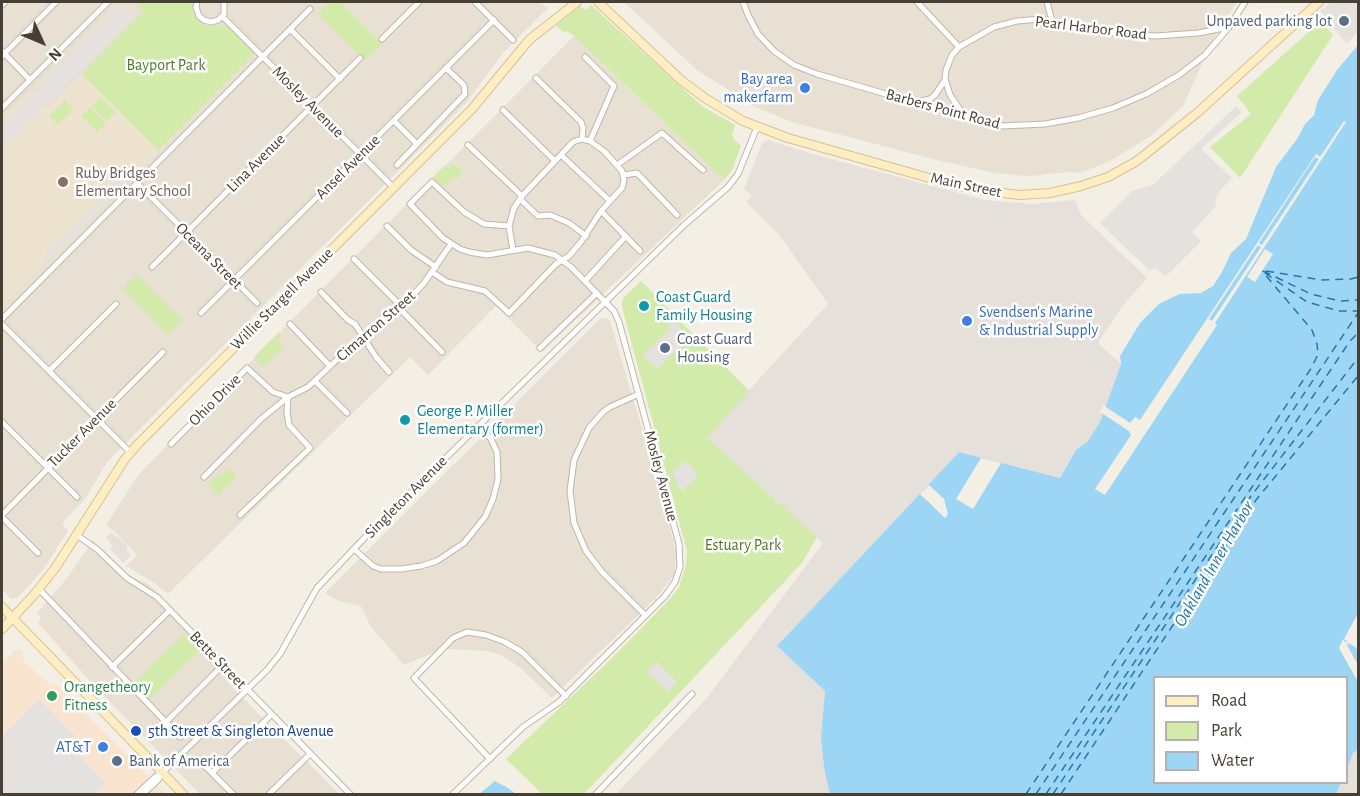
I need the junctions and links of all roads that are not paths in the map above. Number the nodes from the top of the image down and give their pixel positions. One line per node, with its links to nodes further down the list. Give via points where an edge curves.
1 (56, 2): 23 (street)
2 (197, 2): 15 (street, via 196,11 204,20)
3 (224, 2): 15 (street)
4 (419, 2): 20 (street)
5 (475, 2): 16 (street)
6 (577, 2): 51 (street, Willie Stargell Avenue, via 529,40 472,109)
7 (598, 2): 38 (street, Main Street, via 687,85)
8 (743, 2): 32 (street, Barbers Point Road, via 758,34 784,59 817,74)
9 (917, 2): 22 (street)
10 (1047, 2): 17 (street)
11 (1245, 2): 18 (street, Barbers Point Road)
12 (1319, 2): 38 (street, Main Street, via 1152,151 1108,177 1065,190 1020,195 970,188)
13 (105, 3): 31 (street)
14 (310, 9): 19 (street)
15 (222, 16): 24 (street, Mosley Avenue)
16 (494, 20): 21 (street); 27 (street, Ansel Avenue)
17 (1052, 21): 18 (street, Pearl Harbor Road, via 1098,32 1142,36 1192,34); 22 (street, Pearl Harbor Road, via 1005,23)
18 (1229, 27): 36 (street, Barbers Point Road, via 1205,55 1179,75 1113,108 1045,124 1003,126)
19 (290, 29): 24 (street); 29 (street)
20 (381, 39)
21 (513, 40)
22 (959, 47): 30 (street)
23 (2, 54): 31 (street)
24 (263, 56): 33 (street, Mosley Avenue); 50 (street)
25 (585, 57): 40 (street, via 614,86)
26 (360, 58): 29 (street, Lina Avenue)
27 (446, 68): 37 (street, Ansel Avenue); 41 (street, via 464,85 465,94)
28 (536, 78): 39 (street, via 581,122)
29 (340, 79): 33 (street, Lina Avenue)
30 (945, 79): 32 (street, via 930,99); 36 (street, via 954,102)
31 (30, 80): 34 (street)
32 (913, 102): 36 (street, Barbers Point Road)
33 (312, 106): 43 (street, Mosley Avenue); 58 (street, Lina Avenue)
34 (2, 108)
35 (503, 110): 45 (street)
36 (974, 120)
37 (394, 121): 41 (street); 43 (street, Ansel Avenue)
38 (757, 127): 72 (street, Singleton Avenue, via 734,181 687,221)
39 (582, 139): 40 (street); 44 (street, via 573,142)
40 (590, 141): 47 (street)
41 (417, 144): 46 (street)
42 (468, 145): 52 (street)
43 (361, 154): 51 (street, Mosley Avenue); 68 (street, Ansel Avenue)
44 (561, 155): 45 (street); 53 (street)
45 (555, 161): 52 (street)
46 (396, 165)
47 (617, 165): 48 (street, via 662,133); 49 (street)
48 (703, 170)
49 (624, 175): 53 (street, via 624,184); 55 (street, via 637,174)
50 (136, 183): 58 (street, Oceana Street); 77 (street)
51 (394, 188): 95 (street, Willie Stargell Avenue)
52 (521, 197): 57 (street); 59 (street, via 538,216 550,215 569,223)
53 (610, 201): 54 (street)
54 (602, 211): 59 (street); 60 (street)
55 (678, 216)
56 (387, 226): 67 (street)
57 (509, 226): 61 (street, Mosley Avenue, via 481,222 464,212 432,182 410,204); 62 (street)
58 (187, 233): 66 (street, Lina Avenue); 68 (street, Oceana Street)
59 (585, 236): 65 (street)
60 (626, 237): 63 (street); 69 (street)
61 (451, 244): 62 (street, Mosley Avenue, via 478,254); 67 (street, Cimarron Street)
62 (513, 250): 65 (street, Mosley Avenue, via 537,249)
63 (640, 251)
64 (354, 259): 75 (street)
65 (564, 260): 67 (street, via 509,313 485,291 447,282); 69 (street, Mosley Avenue)
66 (152, 267)
67 (434, 270): 75 (street, Cimarron Street)
68 (234, 281): 73 (street, Oceana Street); 76 (street, Ansel Avenue)
69 (585, 281): 71 (street, Mosley Avenue)
70 (321, 292): 80 (street)
71 (597, 293): 72 (street, Mosley Avenue); 81 (street)
72 (606, 302): 88 (street, Mosley Avenue, via 617,317); 93 (street, Singleton Avenue)
73 (257, 303)
74 (116, 304): 85 (street)
75 (401, 308): 80 (street, Cimarron Street); 83 (street)
76 (201, 313)
77 (2, 319)
78 (2, 324): 85 (street)
79 (290, 324): 84 (street)
80 (364, 337): 84 (street, Cimarron Street); 86 (street)
81 (540, 348)
82 (163, 352): 91 (street, Tucker Avenue)
83 (442, 352)
84 (330, 366): 87 (street, Cimarron Street)
85 (50, 371): 91 (street)
86 (389, 372)
87 (315, 381): 89 (street, Cimarron Street); 90 (street)
88 (639, 394): 107 (street, Mosley Avenue, via 681,551 675,582); 107 (street, via 610,406 589,428 574,460 570,491 574,523 586,551)
89 (288, 397): 94 (street, Ohio Drive, via 273,392 247,368); 97 (street, Cimarron Street); 99 (street, via 289,425 310,448)
90 (347, 413)
91 (97, 419): 95 (street); 96 (street, Tucker Avenue)
92 (2, 422): 96 (street)
93 (479, 425): 102 (street, Singleton Avenue); 102 (street, via 495,445 499,469 493,499 472,535 446,556 411,568 373,566)
94 (171, 444)
95 (130, 452): 101 (street, Willie Stargell Avenue)
96 (48, 468): 98 (street); 100 (street, Tucker Avenue)
97 (204, 477)
98 (77, 497)
99 (240, 515)
100 (2, 516): 103 (street)
101 (78, 536): 104 (street, Willie Stargell Avenue); 106 (street, Bette Street)
102 (354, 549): 113 (street, Singleton Avenue, via 317,588 280,654)
103 (38, 553)
104 (39, 589): 108 (street, Willie Stargell Avenue); 112 (street)
105 (2, 607): 108 (street)
106 (170, 610): 111 (street, Bette Street); 112 (street)
107 (645, 615): 115 (street, Mosley Avenue)
108 (13, 618): 109 (street, Willie Stargell Avenue); 110 (street, Willie Stargell Avenue); 122 (street)
109 (2, 629)
110 (2, 634)
111 (223, 665): 113 (street, Bette Street); 117 (street)
112 (112, 667): 117 (street)
113 (247, 690): 116 (street, Bette Street); 122 (street, Singleton Avenue)
114 (692, 694): 131 (street)
115 (566, 696): 121 (street, Mosley Avenue, via 523,727); 121 (street, via 513,647 467,632 453,638 414,678)
116 (272, 715): 119 (street, Bette Street); 123 (street)
117 (166, 722): 118 (street)
118 (180, 737)
119 (310, 754): 128 (street); 129 (street, Bette Street)
120 (198, 759): 123 (street)
121 (490, 759): 130 (street, Mosley Avenue)
122 (162, 773): 124 (street); 125 (street); 126 (street)
123 (212, 773): 127 (street)
124 (136, 795)
125 (143, 795)
126 (183, 795)
127 (233, 795)
128 (269, 795)
129 (350, 795)
130 (453, 795)
131 (596, 795)

